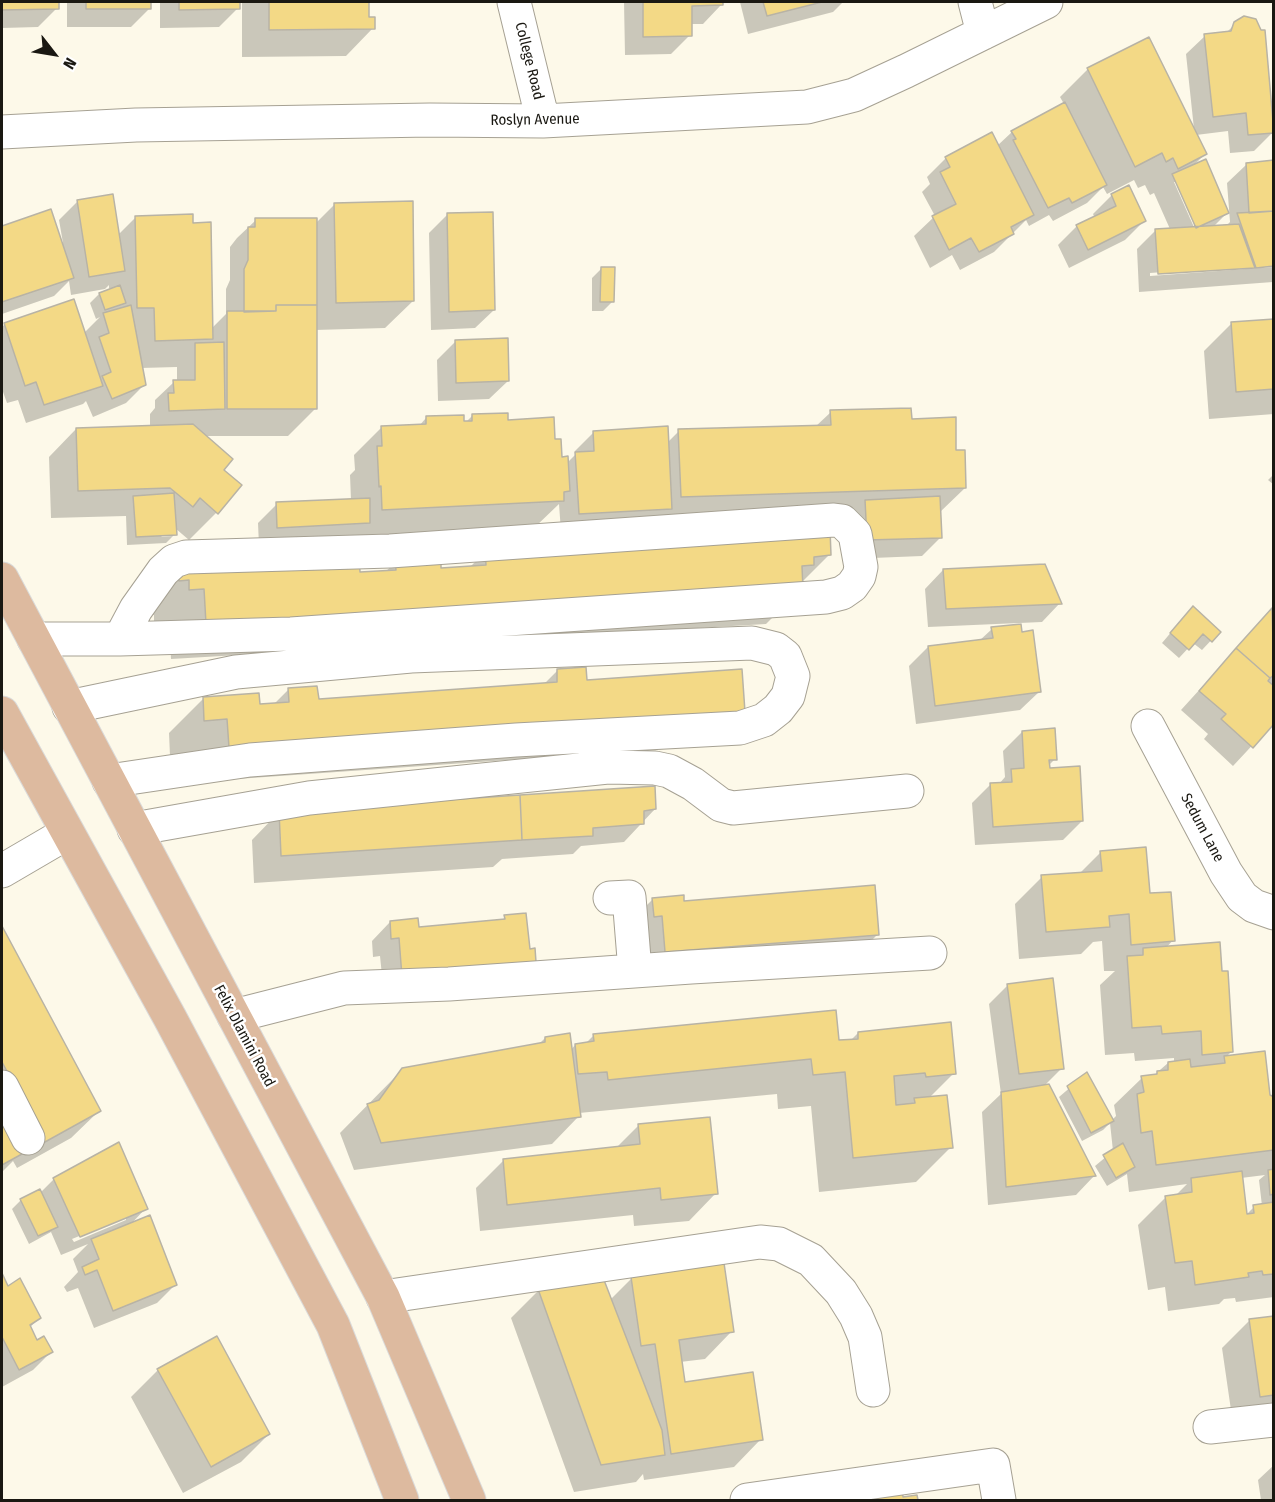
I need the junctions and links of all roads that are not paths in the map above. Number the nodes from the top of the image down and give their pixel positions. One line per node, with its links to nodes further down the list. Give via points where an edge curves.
1 (514, 2): 5 (street, College Road)
2 (975, 2): 4 (street)
3 (1046, 2): 4 (street, Roslyn Avenue)
4 (983, 33): 5 (street, Roslyn Avenue, via 854,95 807,107)
5 (543, 121): 6 (street, Roslyn Avenue, via 136,125)
6 (2, 132)
7 (2, 579): 8 (main road, Felix Dlamini Road)
8 (34, 639): 9 (street); 10 (main road, Felix Dlamini Road)
9 (120, 639): 9 (street, via 163,571 186,557 390,551 834,520 842,521 855,534 861,567 852,586 825,597 291,634)
10 (69, 707): 13 (main road, Felix Dlamini Road); 13 (street, via 236,672 423,656 752,643 785,656 792,676 788,696 778,709 764,720 741,728 250,760)
11 (2, 713): 16 (main road)
12 (1148, 726): 19 (street, Sedum Lane, via 1231,881 1254,906)
13 (109, 781): 15 (main road, Felix Dlamini Road)
14 (907, 791): 15 (street, via 733,808 721,805 669,771 608,767 309,798)
15 (134, 829): 22 (main road, Felix Dlamini Road)
16 (67, 832): 17 (street); 29 (main road, via 333,1324)
17 (2, 872)
18 (610, 898): 21 (street, via 629,897)
19 (1274, 913)
20 (930, 954): 21 (street)
21 (635, 971): 22 (street, via 344,988)
22 (234, 1016): 25 (main road, Felix Dlamini Road)
23 (2, 1087): 24 (street)
24 (28, 1138)
25 (383, 1297): 26 (street, via 760,1242 778,1244 811,1260 841,1292 865,1336); 30 (main road, Felix Dlamini Road)
26 (873, 1390)
27 (1274, 1420): 28 (street)
28 (1210, 1427)
29 (402, 1500)
30 (469, 1500)
31 (747, 1500): 32 (street, via 993,1465)
32 (999, 1500)

